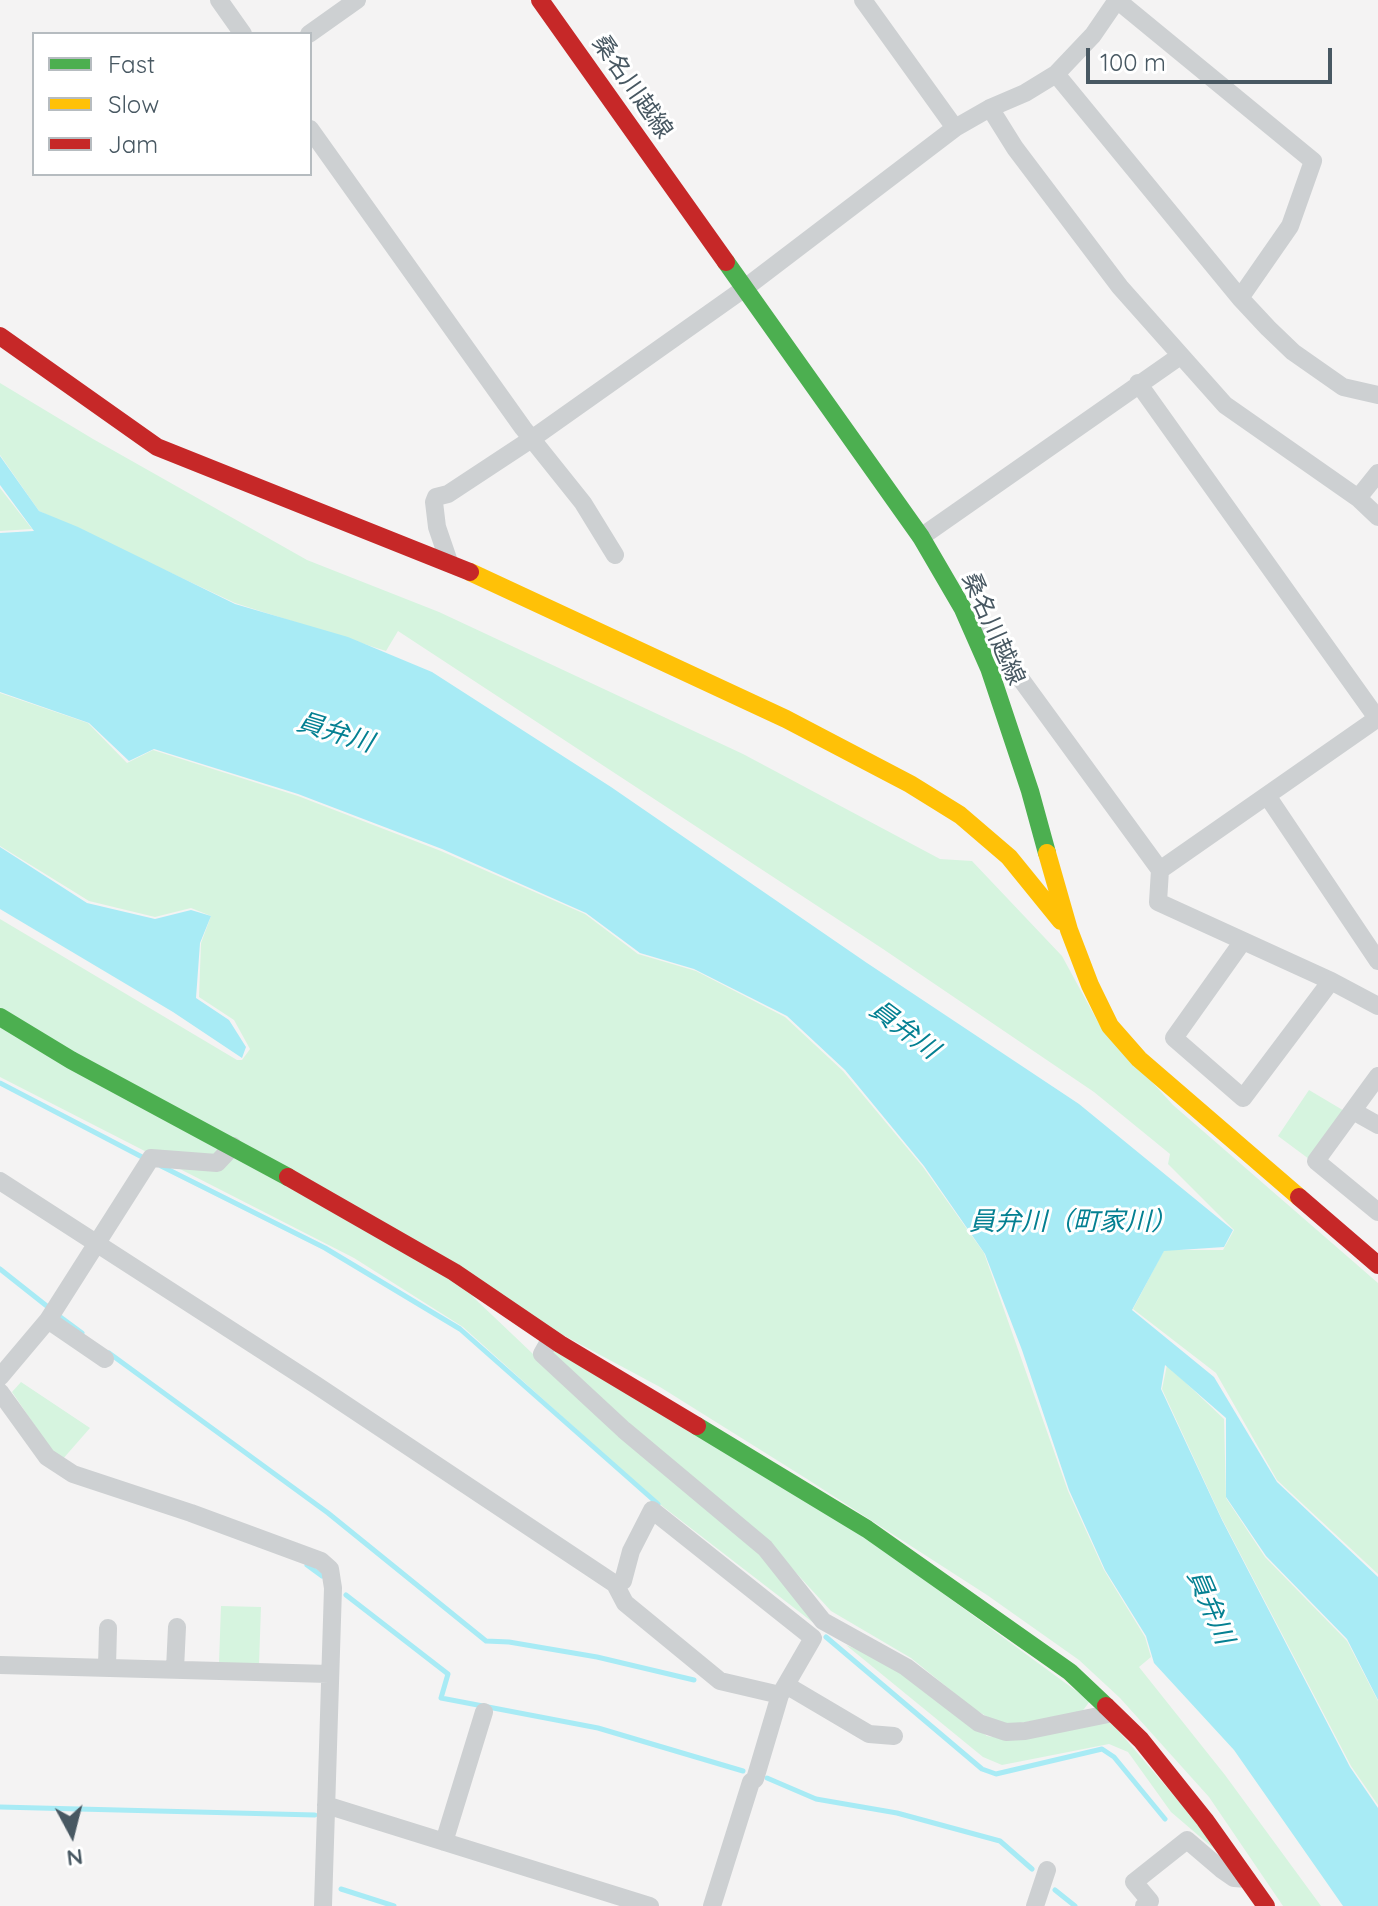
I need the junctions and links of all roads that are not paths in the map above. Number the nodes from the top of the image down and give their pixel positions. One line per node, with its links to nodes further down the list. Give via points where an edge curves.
1 (219, 0): 6 (street)
2 (357, 0): 7 (street)
3 (540, 0): 12 (street, 桑名川越線)
4 (863, 0): 10 (street)
5 (1117, 0): 8 (street); 13 (street, via 1313,161 1290,226)
6 (242, 32)
7 (312, 32)
8 (1056, 74): 9 (street); 13 (street)
9 (990, 108): 10 (street); 15 (street, via 1120,287)
10 (955, 128): 12 (street)
11 (312, 132): 18 (street)
12 (745, 288): 18 (street); 22 (street, 桑名川越線)
13 (1240, 298): 17 (street, via 1293,352 1343,387)
14 (0, 336): 24 (street, via 157,447)
15 (1180, 356): 16 (street); 20 (street, via 1235,414)
16 (1138, 383): 22 (street); 26 (street)
17 (1378, 395)
18 (533, 438): 23 (street); 24 (street, via 436,497 437,527)
19 (1378, 473): 20 (street)
20 (1358, 498): 21 (street)
21 (1378, 517)
22 (921, 537): 25 (street, 桑名川越線)
23 (615, 555)
24 (449, 562): 29 (street, via 786,719 910,784 960,815 1009,857)
25 (963, 609): 28 (street, via 993,641); 29 (street, 桑名川越線, via 989,668 1030,791)
26 (1378, 718): 27 (street)
27 (1268, 797): 28 (street, via 1259,798); 31 (street)
28 (1160, 870): 30 (street, via 1158,902)
29 (1069, 930): 42 (street, 桑名川越線, via 1110,1026 1139,1059)
30 (1243, 941): 32 (street); 32 (street, via 1174,1038 1243,1098)
31 (1378, 961)
32 (1331, 981): 33 (street)
33 (1378, 1006)
34 (0, 1017): 38 (street)
35 (1378, 1076): 36 (street)
36 (1353, 1111): 37 (street); 40 (street, via 1316,1161)
37 (1378, 1125)
38 (233, 1146): 41 (street, via 217,1163 148,1162); 44 (street, via 454,1272)
39 (0, 1181): 41 (street)
40 (1378, 1212)
41 (95, 1243): 43 (street); 48 (street)
42 (1378, 1265)
43 (48, 1320): 45 (street); 46 (street)
44 (551, 1338): 49 (street, via 542,1354 765,1548); 59 (street, via 867,1529 1070,1672)
45 (105, 1359)
46 (0, 1377)
47 (0, 1392): 56 (street, via 47,1457 73,1474 321,1561 330,1569 333,1588)
48 (615, 1584): 52 (street, via 623,1581 652,1510); 57 (street, via 625,1603 720,1681)
49 (823, 1621): 52 (street); 59 (street, via 906,1667 979,1723 1006,1732)
50 (177, 1627): 55 (street)
51 (108, 1628): 54 (street)
52 (813, 1638): 57 (street)
53 (0, 1665): 54 (street)
54 (107, 1667): 55 (street)
55 (175, 1669): 56 (street)
56 (329, 1674): 61 (street)
57 (783, 1690): 60 (street, via 869,1734); 68 (street)
58 (484, 1712): 62 (street)
59 (1113, 1713): 64 (street, via 1141,1740)
60 (894, 1736)
61 (326, 1805): 62 (street); 66 (street)
62 (444, 1842): 67 (street)
63 (1047, 1870): 69 (street)
64 (1248, 1879): 65 (street, via 1234,1878 1187,1840 1134,1882); 70 (street)
65 (1150, 1904)
66 (323, 1906)
67 (650, 1906)
68 (712, 1906)
69 (1035, 1906)
70 (1266, 1906)

